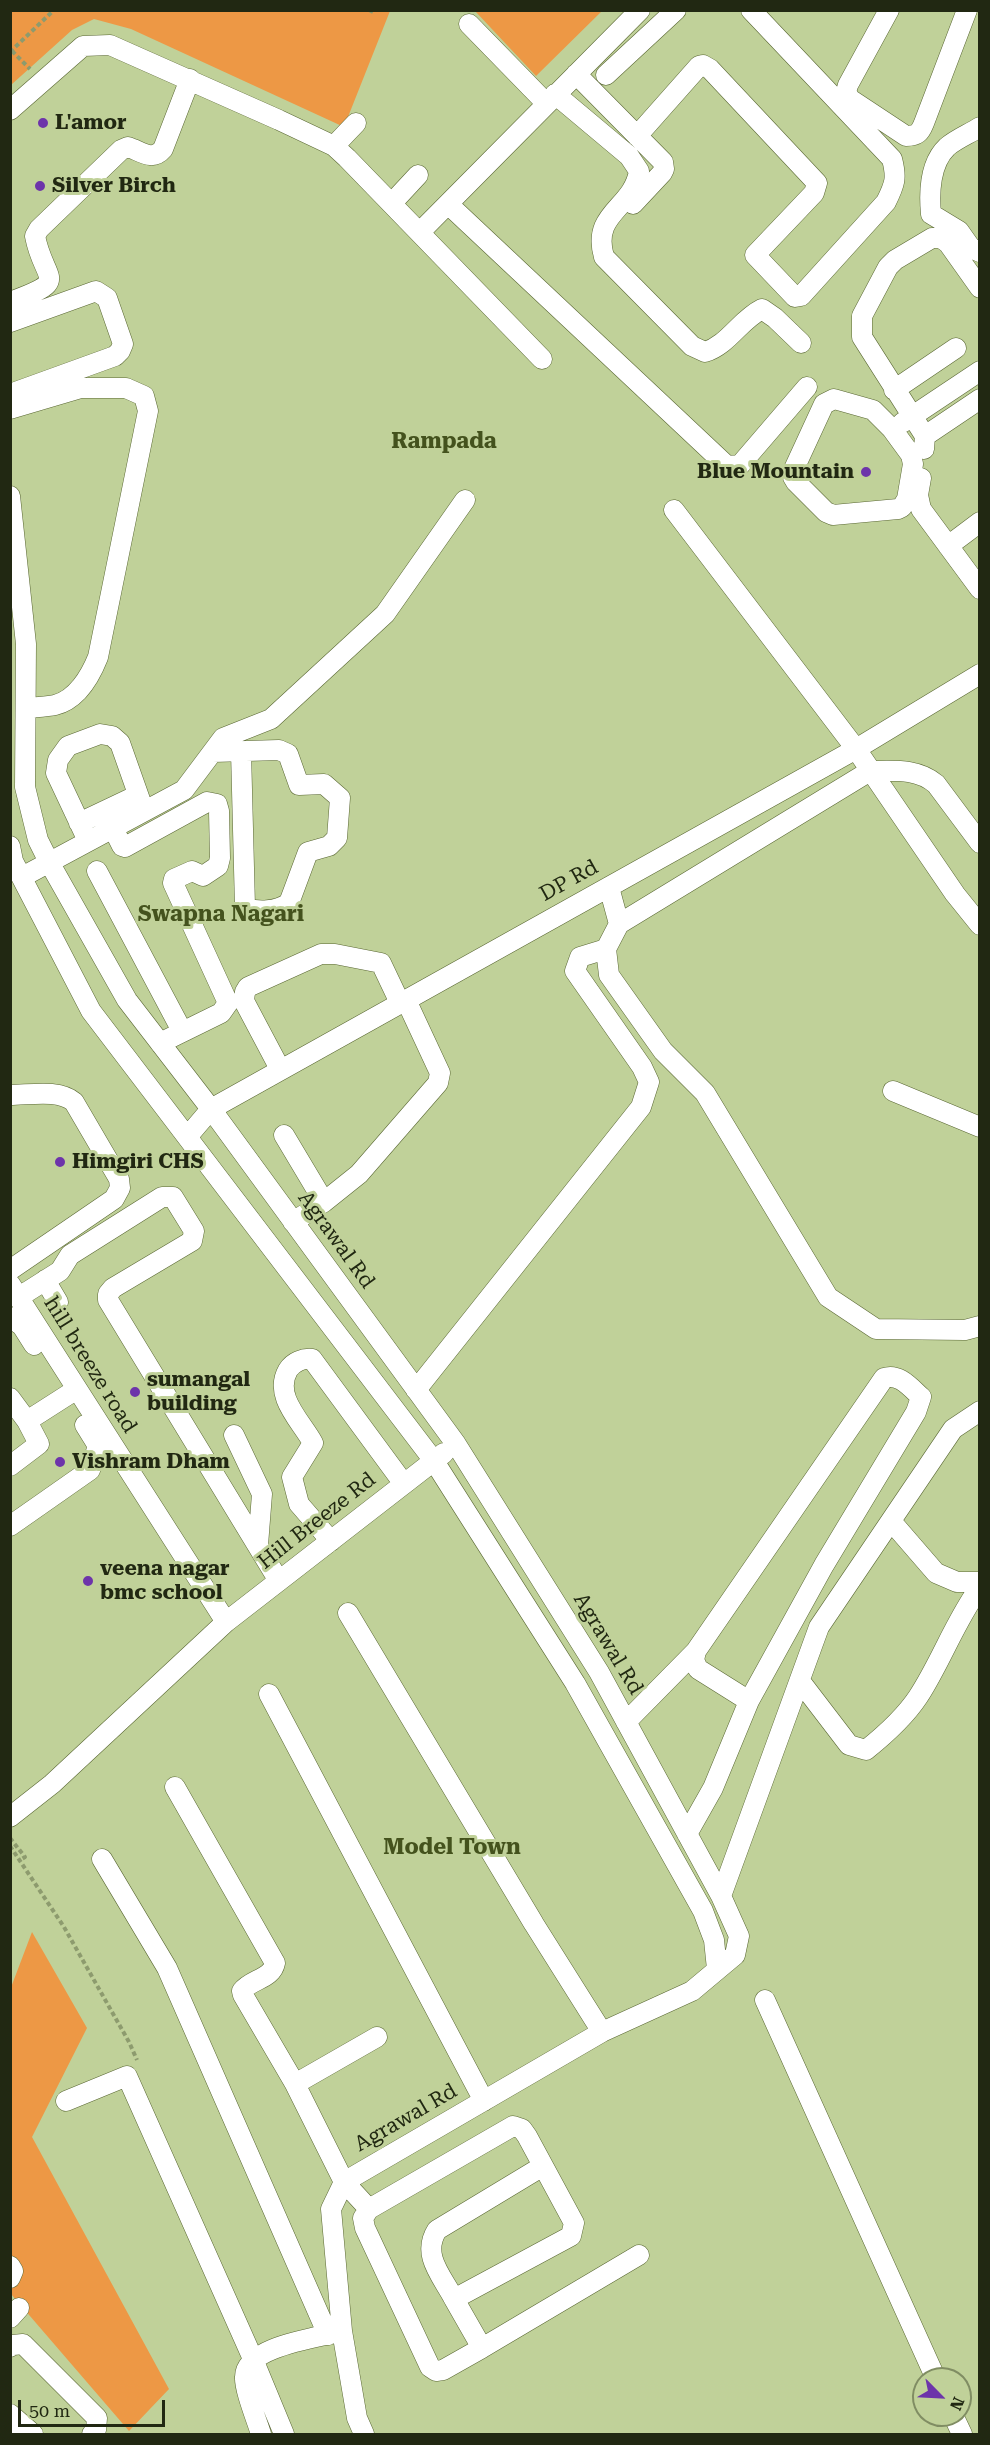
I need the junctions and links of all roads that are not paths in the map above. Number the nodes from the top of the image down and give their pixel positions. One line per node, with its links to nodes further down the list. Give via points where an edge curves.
1 (640, 10): 9 (street)
2 (676, 10): 10 (street)
3 (740, 10): 8 (street, via 776,47)
4 (752, 10): 8 (street)
5 (889, 10): 6 (street, via 846,92 850,99 906,136 920,133)
6 (967, 10)
7 (469, 24): 12 (street)
8 (791, 52): 16 (street, via 892,159 896,174 886,202 798,298 755,255 814,193 817,183 710,69 699,66)
9 (576, 74): 12 (street); 16 (street)
10 (606, 75)
11 (190, 79): 13 (street, via 110,45 83,46); 17 (street); 25 (street, via 158,155 128,147 121,150 39,229 35,236 50,275 49,283 44,290)
12 (551, 98): 20 (street); 27 (street, via 629,156 639,171 637,183 601,229 600,244 604,257 692,346 705,352 715,349 762,309)
13 (10, 110)
14 (356, 123): 17 (street)
15 (980, 128): 23 (street, via 941,155 929,188 931,214 959,231 971,248)
16 (637, 136): 21 (street, via 663,162 664,169)
17 (334, 146): 19 (street)
18 (418, 176): 19 (street)
19 (392, 203): 22 (street)
20 (448, 204): 22 (street); 31 (street, via 727,466 740,465)
21 (621, 217)
22 (420, 232): 29 (street)
23 (980, 252)
24 (980, 288): 32 (street, via 941,238 932,238 888,267 862,316 862,337)
25 (10, 302)
26 (10, 322): 33 (street, via 96,291 107,298 123,344 115,356)
27 (801, 343)
28 (956, 348): 32 (street)
29 (542, 359)
30 (980, 371): 36 (street)
31 (807, 387)
32 (894, 390): 36 (street)
33 (10, 394)
34 (980, 399): 38 (street)
35 (10, 409): 46 (street, via 81,388 126,388 144,396 148,411 98,657 77,692 56,705)
36 (911, 416): 37 (street); 38 (street)
37 (892, 429): 37 (street, via 913,464 907,499 898,509 834,515 826,512 793,477 824,404 829,401 867,407)
38 (926, 436): 43 (street, via 919,503)
39 (10, 496): 46 (street, Agrawal Rd, via 26,644)
40 (465, 500): 48 (street, via 385,614 271,719 224,738)
41 (674, 510): 49 (street)
42 (980, 522): 43 (street)
43 (948, 546): 44 (street)
44 (980, 589)
45 (980, 674): 49 (street, DP Rd)
46 (26, 708): 56 (street, Agrawal Rd, via 25,787 38,840)
47 (242, 751): 47 (street, via 279,750 288,754 299,785 324,784 340,798 337,838 329,846 308,852 290,903 279,909 245,907); 48 (street)
48 (213, 752): 50 (street, via 184,789)
49 (864, 761): 54 (street, via 926,776); 58 (street, DP Rd); 59 (street); 60 (street)
50 (141, 803): 51 (street); 51 (street, via 120,743 112,736 100,734 68,746 58,760 56,773); 52 (street)
51 (79, 823): 53 (street)
52 (113, 828): 53 (street); 63 (street, via 125,847 207,802 217,804 218,866 203,876 188,871 174,879 173,884 228,1003 221,1013)
53 (88, 841): 56 (street)
54 (980, 843)
55 (14, 862): 56 (street); 71 (street, via 91,1011)
56 (49, 862): 64 (street, Agrawal Rd, via 127,1000)
57 (97, 871): 63 (street)
58 (609, 887): 59 (street); 62 (street, DP Rd)
59 (619, 924): 61 (street)
60 (980, 925)
61 (606, 949): 79 (street, via 609,975 663,1051 705,1093 828,1297 876,1329 965,1330); 80 (street, via 580,957 575,971 642,1067 649,1082 641,1107)
62 (403, 1002): 65 (street, DP Rd); 65 (street, via 381,963 335,954 308,958 248,987 244,1001); 72 (street, via 440,1073 438,1083 359,1174)
63 (182, 1031): 64 (street)
64 (160, 1043): 68 (street, Agrawal Rd)
65 (280, 1068): 68 (street, DP Rd)
66 (893, 1091): 69 (street)
67 (10, 1095): 74 (street, via 58,1094 74,1102 119,1179 120,1188 114,1198)
68 (211, 1109): 71 (street, DP Rd); 73 (street, Agrawal Rd)
69 (980, 1127)
70 (284, 1135): 72 (street)
71 (188, 1136): 87 (street)
72 (324, 1202): 73 (street)
73 (293, 1222): 80 (street, Agrawal Rd)
74 (10, 1270)
75 (45, 1280): 76 (street); 77 (street); 93 (street, via 60,1271 70,1255 162,1197 173,1197 194,1231 192,1241 113,1288 108,1300)
76 (15, 1291): 81 (street, hill breeze road)
77 (58, 1302)
78 (10, 1317): 81 (street, via 22,1326)
79 (980, 1326)
80 (416, 1390): 86 (street, Agrawal Rd)
81 (72, 1393): 84 (street); 91 (street, via 98,1446 90,1470); 98 (street, hill breeze road)
82 (10, 1398): 84 (street)
83 (980, 1411): 90 (street, via 954,1428)
84 (27, 1421): 88 (street, via 39,1444)
85 (234, 1435): 93 (street, via 262,1494)
86 (456, 1444): 87 (street, Hill Breeze Rd); 103 (street, Agrawal Rd, via 599,1672)
87 (434, 1461): 89 (street, Hill Breeze Rd); 109 (street, via 575,1683 703,1911 714,1940)
88 (10, 1466)
89 (404, 1484): 92 (street, Hill Breeze Rd); 92 (street, via 312,1359 303,1358 290,1367 282,1381 283,1396 313,1443 292,1477 300,1504)
90 (891, 1521): 95 (street, via 936,1573 957,1582); 100 (street, via 819,1627)
91 (10, 1526)
92 (331, 1541): 94 (street, Hill Breeze Rd)
93 (258, 1545): 94 (street)
94 (279, 1581): 98 (street, Hill Breeze Rd)
95 (980, 1582)
96 (980, 1587): 100 (street, via 964,1609 919,1696 896,1725 866,1750 849,1745)
97 (348, 1613): 111 (street)
98 (226, 1622): 105 (street, Hill Breeze Rd, via 52,1784)
99 (696, 1651): 102 (street, via 698,1669); 102 (street, via 884,1378 901,1379 921,1397 916,1412 824,1564); 103 (street)
100 (800, 1681): 108 (street)
101 (269, 1694): 114 (street)
102 (749, 1701): 106 (street, via 713,1788)
103 (626, 1722): 106 (street, Agrawal Rd)
104 (175, 1787): 113 (street, via 275,1964 270,1973 242,1991)
105 (10, 1817)
106 (687, 1834): 108 (street, Agrawal Rd)
107 (102, 1859): 123 (street, via 167,1968)
108 (721, 1896): 109 (street, Agrawal Rd, via 740,1936 735,1954)
109 (717, 1970): 111 (street, Agrawal Rd, via 692,1990)
110 (765, 2000): 127 (street)
111 (602, 2032): 114 (street, Agrawal Rd)
112 (377, 2037): 113 (street)
113 (295, 2084): 117 (street)
114 (484, 2101): 117 (street, Agrawal Rd)
115 (66, 2102): 126 (street, via 128,2076)
116 (543, 2166): 118 (street, via 522,2129 513,2126); 122 (street, via 437,2230 431,2238 429,2249); 122 (street, via 574,2223 571,2236)
117 (344, 2182): 118 (street); 123 (street, Agrawal Rd, via 331,2209)
118 (369, 2209): 125 (street, via 363,2218 365,2228 430,2367 443,2370)
119 (639, 2254): 125 (street)
120 (10, 2266): 121 (street)
121 (10, 2278)
122 (454, 2299): 125 (street)
123 (335, 2333): 126 (street, via 262,2352); 133 (street, Agrawal Rd)
124 (10, 2347): 130 (street, via 23,2344 97,2418)
125 (482, 2348)
126 (254, 2359): 131 (street, via 247,2365 244,2378); 132 (street)
127 (931, 2367)
128 (10, 2414): 129 (street)
129 (33, 2434)
130 (92, 2434)
131 (261, 2434)
132 (284, 2434)
133 (364, 2434)

